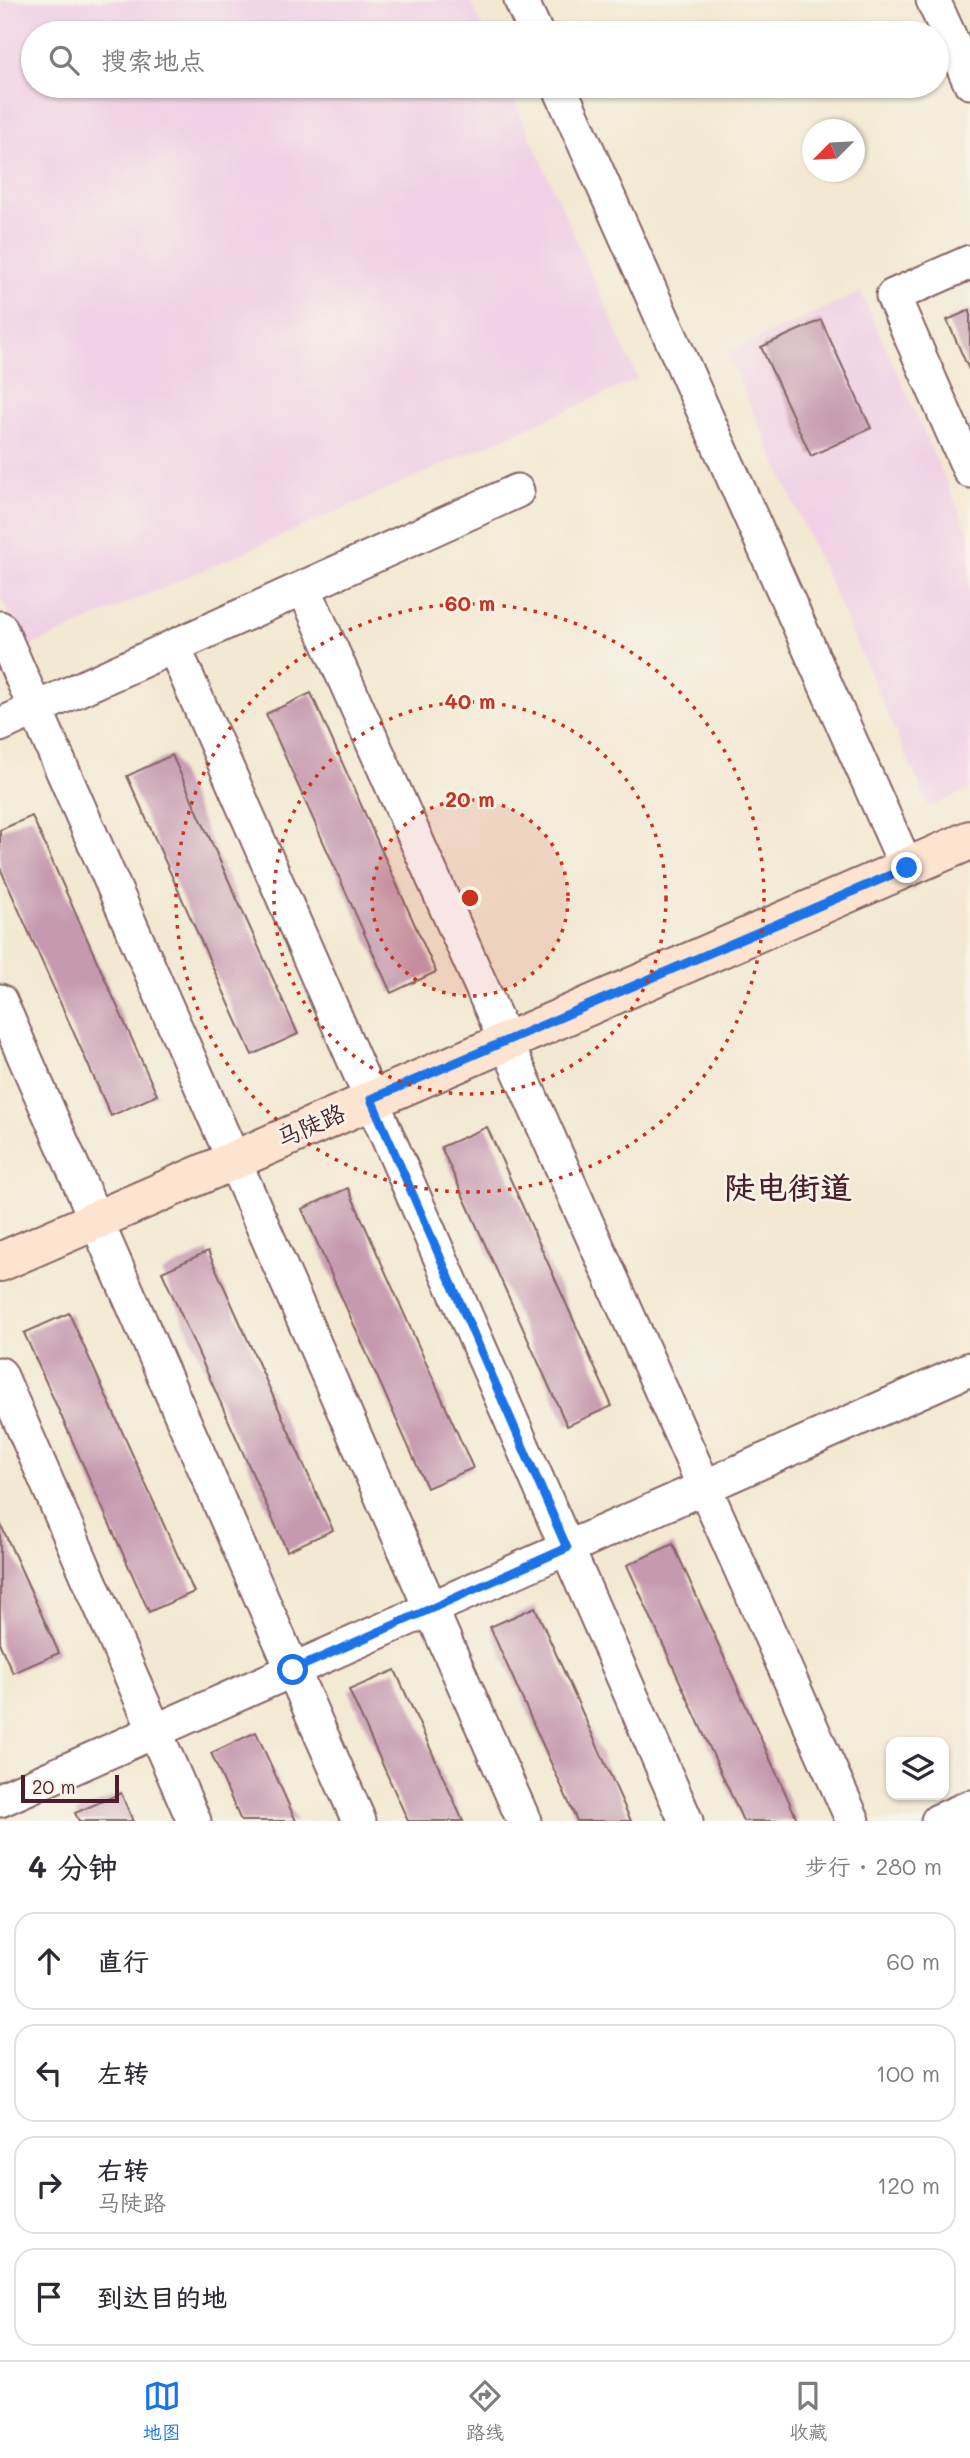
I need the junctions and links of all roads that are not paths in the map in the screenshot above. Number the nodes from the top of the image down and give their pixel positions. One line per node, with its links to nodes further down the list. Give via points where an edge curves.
1 (521, 0): 3 (street)
2 (933, 0): 4 (street)
3 (531, 21)
4 (942, 21)
5 (949, 35): 6 (street)
6 (970, 82)
7 (564, 98): 17 (street)
8 (970, 262): 9 (street, via 893,296)
9 (970, 471)
10 (517, 491): 11 (street)
11 (304, 588): 13 (street); 19 (street)
12 (0, 628): 14 (street)
13 (174, 647): 14 (street); 20 (street)
14 (36, 709): 15 (street); 21 (street)
15 (0, 725)
16 (970, 840): 17 (street, 马陡路)
17 (907, 868): 19 (street, 马陡路)
18 (0, 1001): 22 (street)
19 (506, 1041): 20 (street, 马陡路); 26 (street)
20 (371, 1099): 21 (street, 马陡路); 27 (street)
21 (234, 1160): 22 (street, 马陡路); 28 (street)
22 (96, 1220): 23 (street, 马陡路); 29 (street)
23 (0, 1262)
24 (970, 1369): 26 (street)
25 (0, 1374): 30 (street)
26 (704, 1487): 27 (street); 39 (street)
27 (567, 1548): 28 (street); 38 (street)
28 (431, 1608): 29 (street); 37 (street)
29 (293, 1670): 30 (street); 36 (street)
30 (155, 1731): 31 (street); 35 (street)
31 (0, 1800)
32 (0, 1806): 34 (street)
33 (970, 1807): 40 (street)
34 (6, 1821)
35 (194, 1821)
36 (359, 1821)
37 (524, 1821)
38 (686, 1821)
39 (853, 1821)
40 (938, 1821)

